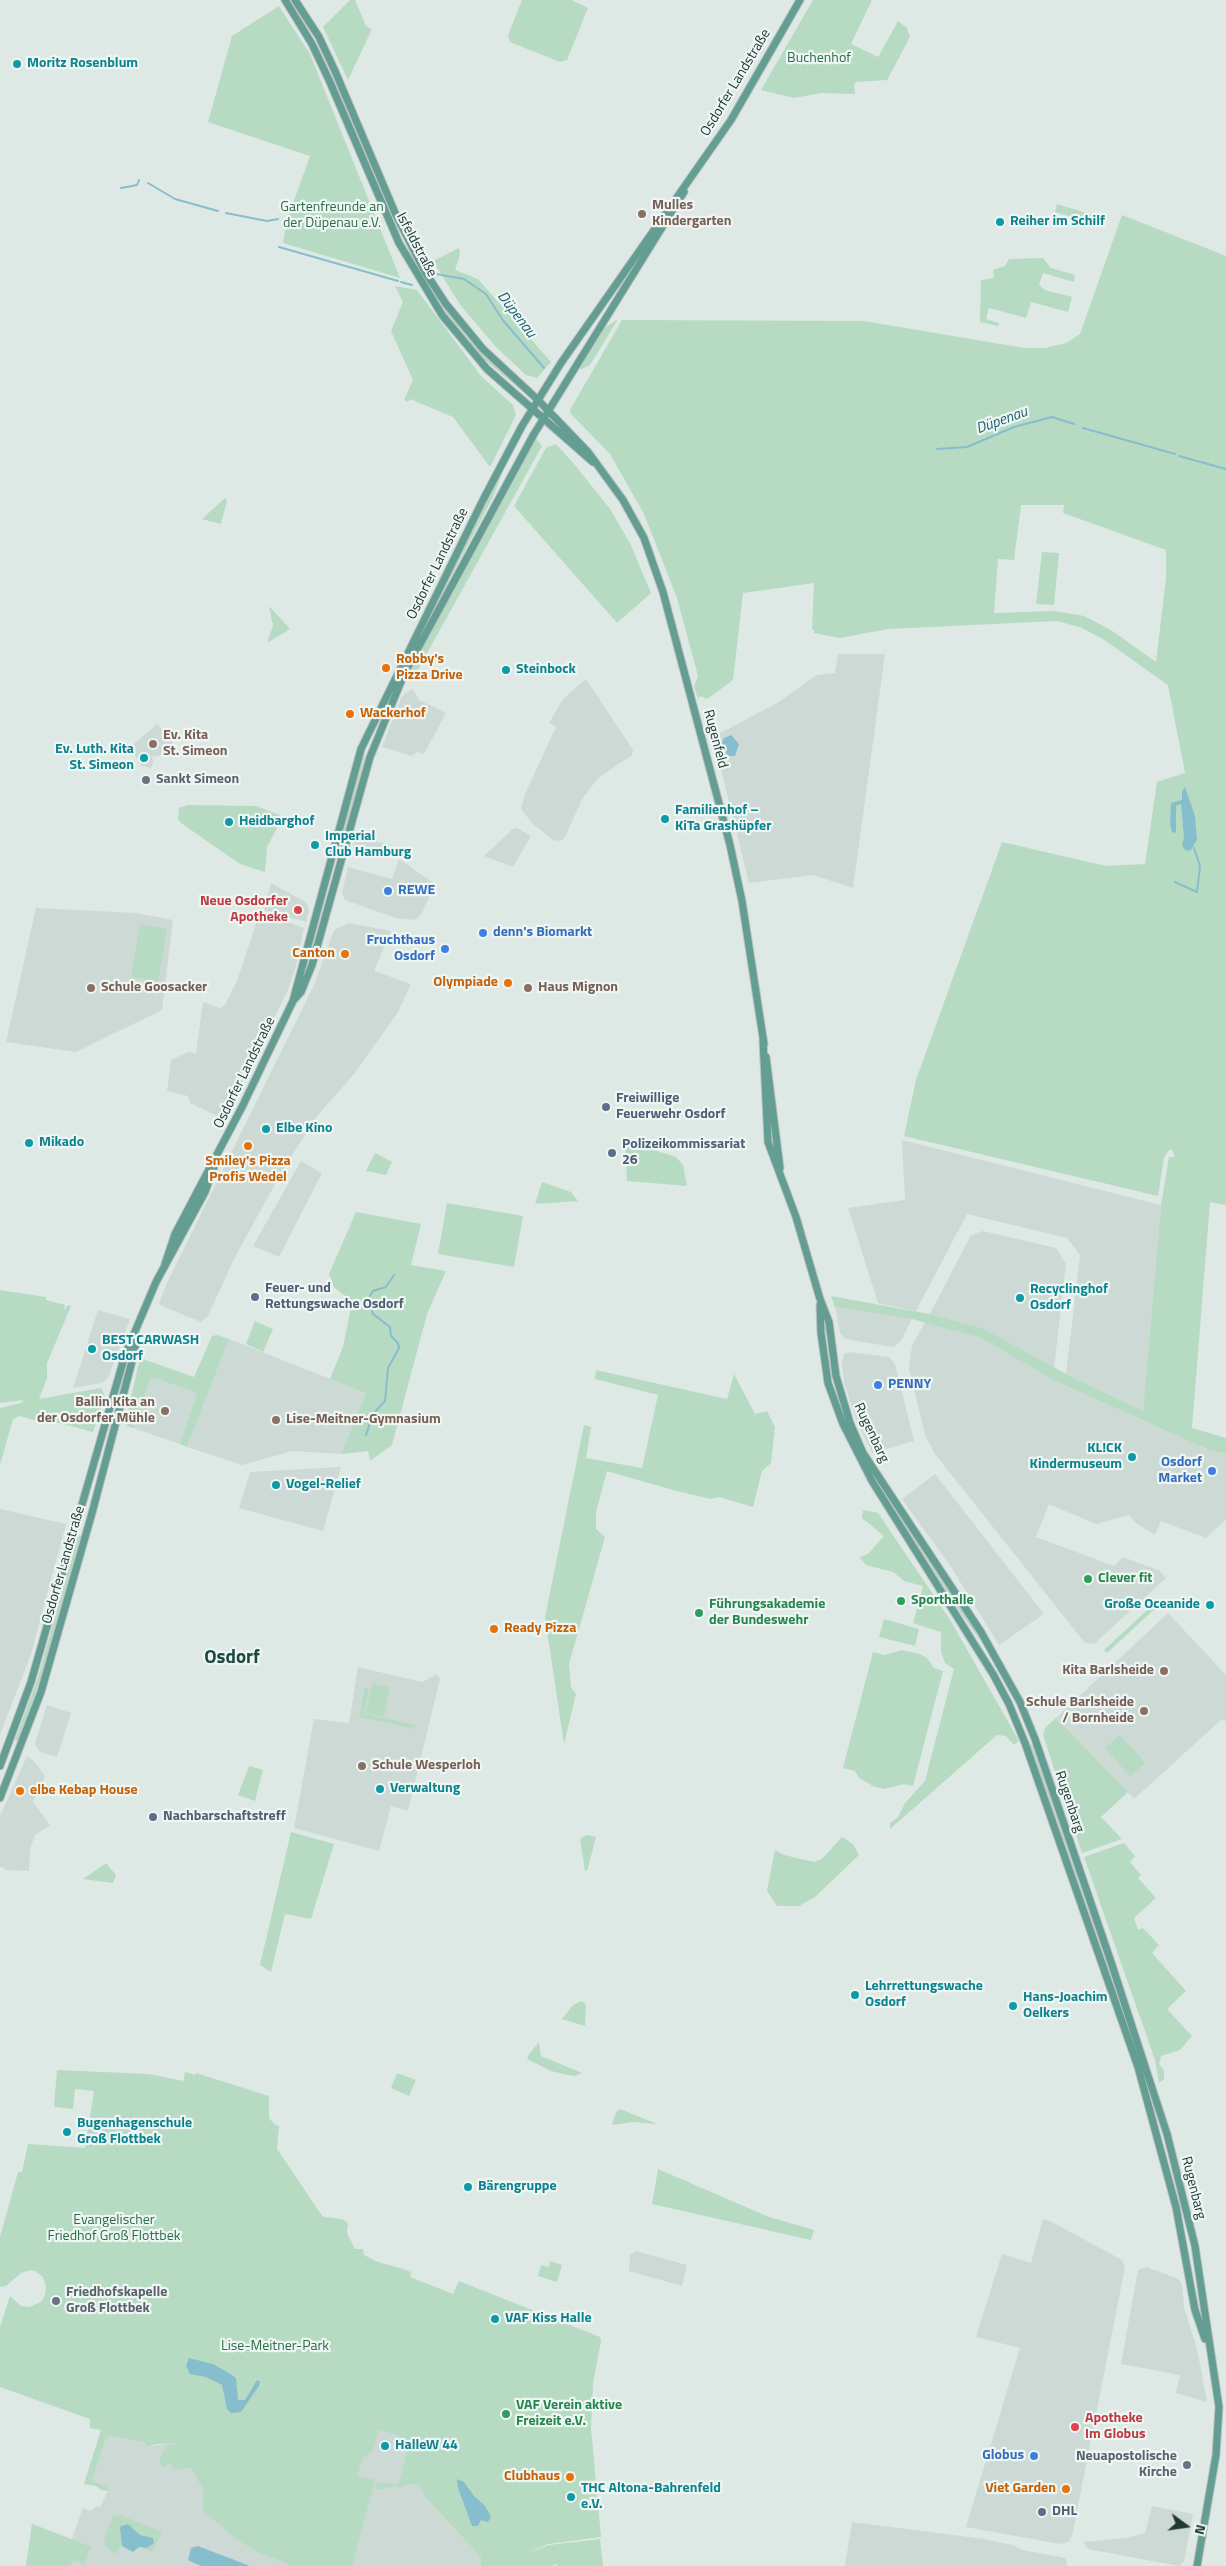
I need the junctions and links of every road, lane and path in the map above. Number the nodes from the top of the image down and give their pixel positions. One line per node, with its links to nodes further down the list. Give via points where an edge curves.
1 (285, 0): 6 (main road, Isfeldstraße, via 325,71 414,272 466,346 486,369)
2 (295, 0): 5 (main road, Isfeldstraße, via 319,37 396,216 425,272 465,328)
3 (800, 0): 4 (main road, Osdorfer Landstraße, via 730,120)
4 (691, 178): 5 (main road, Osdorfer Landstraße); 7 (main road, Osdorfer Landstraße, via 675,210)
5 (538, 400): 6 (main road, Osdorfer Landstraße); 7 (main road, Isfeldstraße)
6 (532, 409): 8 (main road, Isfeldstraße); 10 (main road, Osdorfer Landstraße)
7 (548, 410): 8 (main road, Osdorfer Landstraße); 9 (main road, Rugenfeld)
8 (543, 419): 9 (main road, Rugenfeld); 11 (main road, Osdorfer Landstraße, via 405,672)
9 (594, 462): 13 (main road, Rugenfeld, via 615,488 637,526 664,592 738,876)
10 (380, 708): 11 (main road); 12 (main road, Osdorfer Landstraße, via 357,762)
11 (377, 736): 12 (main road, Osdorfer Landstraße, via 322,934 305,982)
12 (293, 1001): 18 (main road, Osdorfer Landstraße, via 218,1155 175,1234)
13 (763, 1040): 14 (main road, Rugenfeld); 15 (main road, Rugenfeld)
14 (774, 1115): 16 (main road, Rugenbarg)
15 (765, 1116): 16 (main road, Rugenbarg, via 769,1150)
16 (781, 1174): 17 (main road, Rugenbarg)
17 (820, 1299): 19 (main road, Rugenbarg, via 823,1356 842,1424 857,1456); 20 (main road, Rugenbarg, via 829,1322 843,1404 863,1453 981,1632)
18 (136, 1333): 22 (main road, Osdorfer Landstraße, via 119,1373 32,1682); 23 (main road, Osdorfer Landstraße, via 135,1350 50,1659 27,1731)
19 (1009, 1704): 20 (main road); 21 (main road, Rugenbarg)
20 (1025, 1718): 21 (main road); 24 (main road, Rugenbarg, via 1145,2063 1166,2134 1195,2246)
21 (1020, 1730): 24 (main road, Rugenbarg, via 1138,2066 1176,2207 1196,2310)
22 (0, 1766)
23 (0, 1798)
24 (1208, 2349): 25 (main road, Rugenbarg, via 1219,2422)
25 (1197, 2566)

